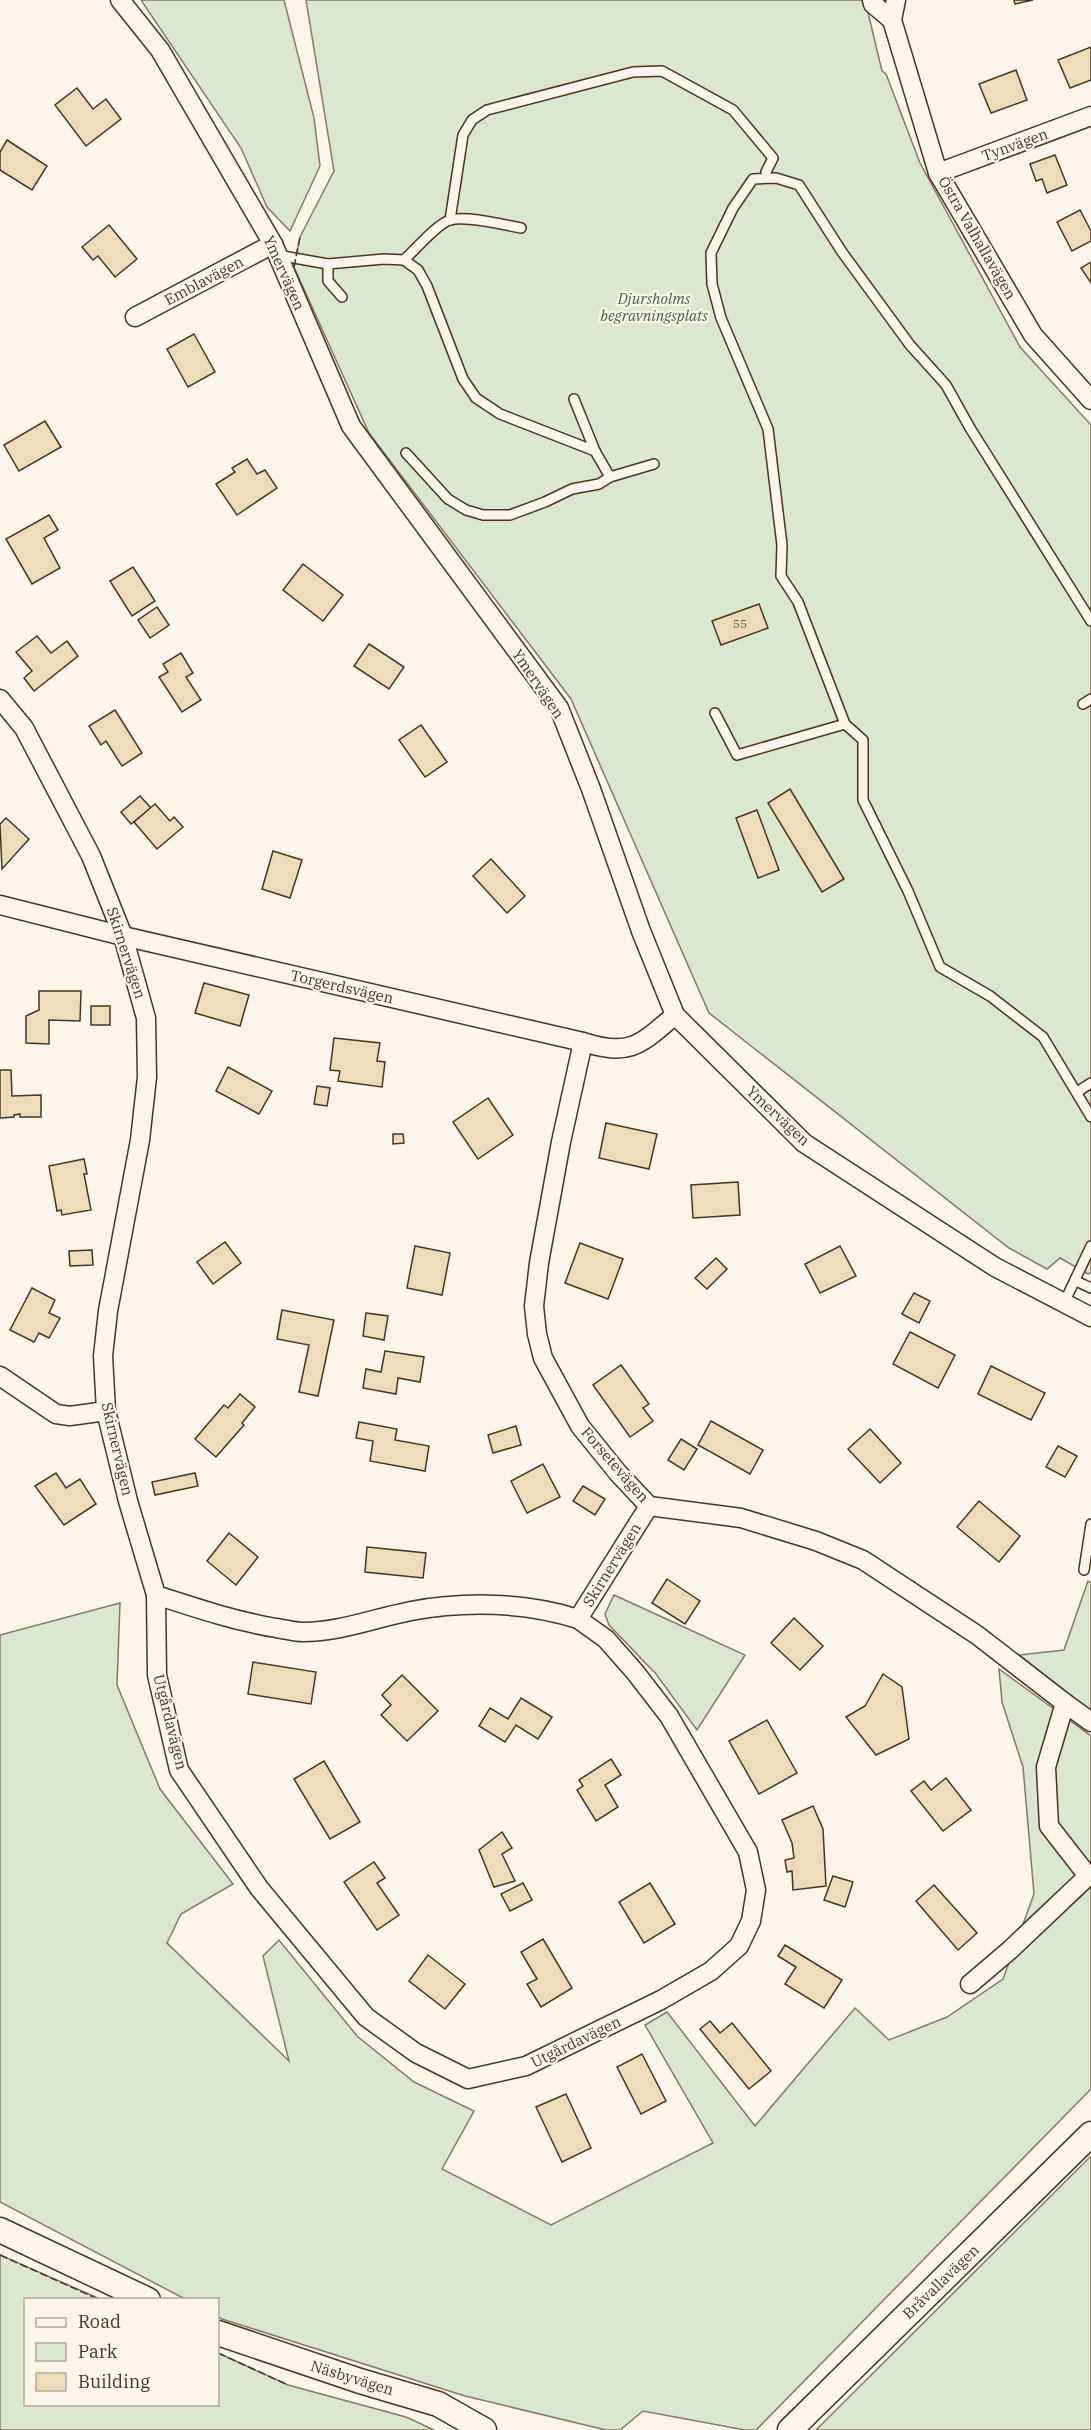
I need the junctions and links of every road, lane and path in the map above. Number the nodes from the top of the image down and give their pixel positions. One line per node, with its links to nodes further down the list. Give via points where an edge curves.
1 (120, 0): 10 (street, Ymervägen, via 160,50)
2 (872, 0): 4 (street, Östra Valhallavägen)
3 (896, 0): 4 (street, Östra Valhallavägen)
4 (892, 20): 7 (street, Östra Valhallavägen)
5 (1091, 116): 7 (street, Tynvägen)
6 (766, 172): 8 (lane, via 773,158 733,110 662,71 633,72 487,110 472,120 463,135)
7 (938, 173): 16 (street, Östra Valhallavägen, via 1033,335)
8 (450, 220): 9 (lane); 11 (lane)
9 (521, 228)
10 (275, 250): 12 (lane); 14 (street, Emblavägen); 27 (street, Ymervägen, via 351,426 559,708)
11 (404, 260): 12 (lane); 17 (lane, via 418,270 427,286 463,379 476,398 500,414)
12 (328, 264): 13 (lane, via 328,281)
13 (342, 297)
14 (135, 317)
15 (574, 399): 17 (lane)
16 (1091, 400)
17 (595, 451): 20 (lane)
18 (406, 453): 20 (lane, via 448,499 483,515 510,515)
19 (654, 464): 20 (lane)
20 (610, 477)
21 (1091, 621): 24 (lane, via 946,385 910,345 854,269 799,185 776,178 753,179 733,208 711,254 712,284 721,318 768,429 782,544 781,576 798,602)
22 (0, 699): 26 (street, Skirnervägen, via 24,728 48,773 90,856)
23 (715, 712): 24 (lane, via 737,755)
24 (845, 724): 30 (lane, via 863,740 863,800 940,967 990,996 1043,1037)
25 (0, 905): 26 (street, Torgerdsvägen)
26 (123, 936): 28 (street, Torgerdsvägen); 38 (street, Skirnervägen, via 146,1018 147,1077 140,1140 108,1311 103,1356)
27 (675, 1015): 28 (street, Torgerdsvägen, via 643,1042 625,1048 606,1050); 35 (street, Ymervägen, via 804,1143 995,1267)
28 (583, 1042): 39 (street, Forsetevägen, via 539,1263 534,1306 537,1334 543,1358 580,1426)
29 (1091, 1083): 30 (lane)
30 (1077, 1092): 31 (lane)
31 (1091, 1117)
32 (1091, 1246): 33 (lane)
33 (1076, 1281): 34 (lane); 35 (lane)
34 (1091, 1288)
35 (1064, 1303): 36 (street, Ymervägen)
36 (1091, 1317)
37 (0, 1376): 38 (street, via 56,1413 70,1416)
38 (106, 1412): 42 (street, Skirnervägen)
39 (649, 1506): 43 (street, Skirnervägen); 44 (street, Forsetevägen, via 741,1518 863,1560 977,1635)
40 (1091, 1524): 41 (lane)
41 (1084, 1570)
42 (156, 1595): 43 (street, Skirnervägen, via 245,1623 303,1632 464,1605 518,1606); 43 (street, Utgårdavägen, via 157,1675 179,1770 259,1888 366,2017 416,2053 468,2079 526,2066 661,2000 711,1971 739,1946 751,1921 756,1890 748,1851 669,1716 606,1639)
43 (578, 1619)
44 (1065, 1703): 45 (street, Forsetevägen); 46 (street, via 1046,1767 1049,1826 1088,1876)
45 (1091, 1722)
46 (970, 1984)
47 (1091, 2134): 52 (street, Bråvallavägen)
48 (0, 2230): 49 (street)
49 (144, 2298)
50 (219, 2333): 51 (street, Näsbyvägen, via 438,2404)
51 (484, 2430)
52 (790, 2430)

